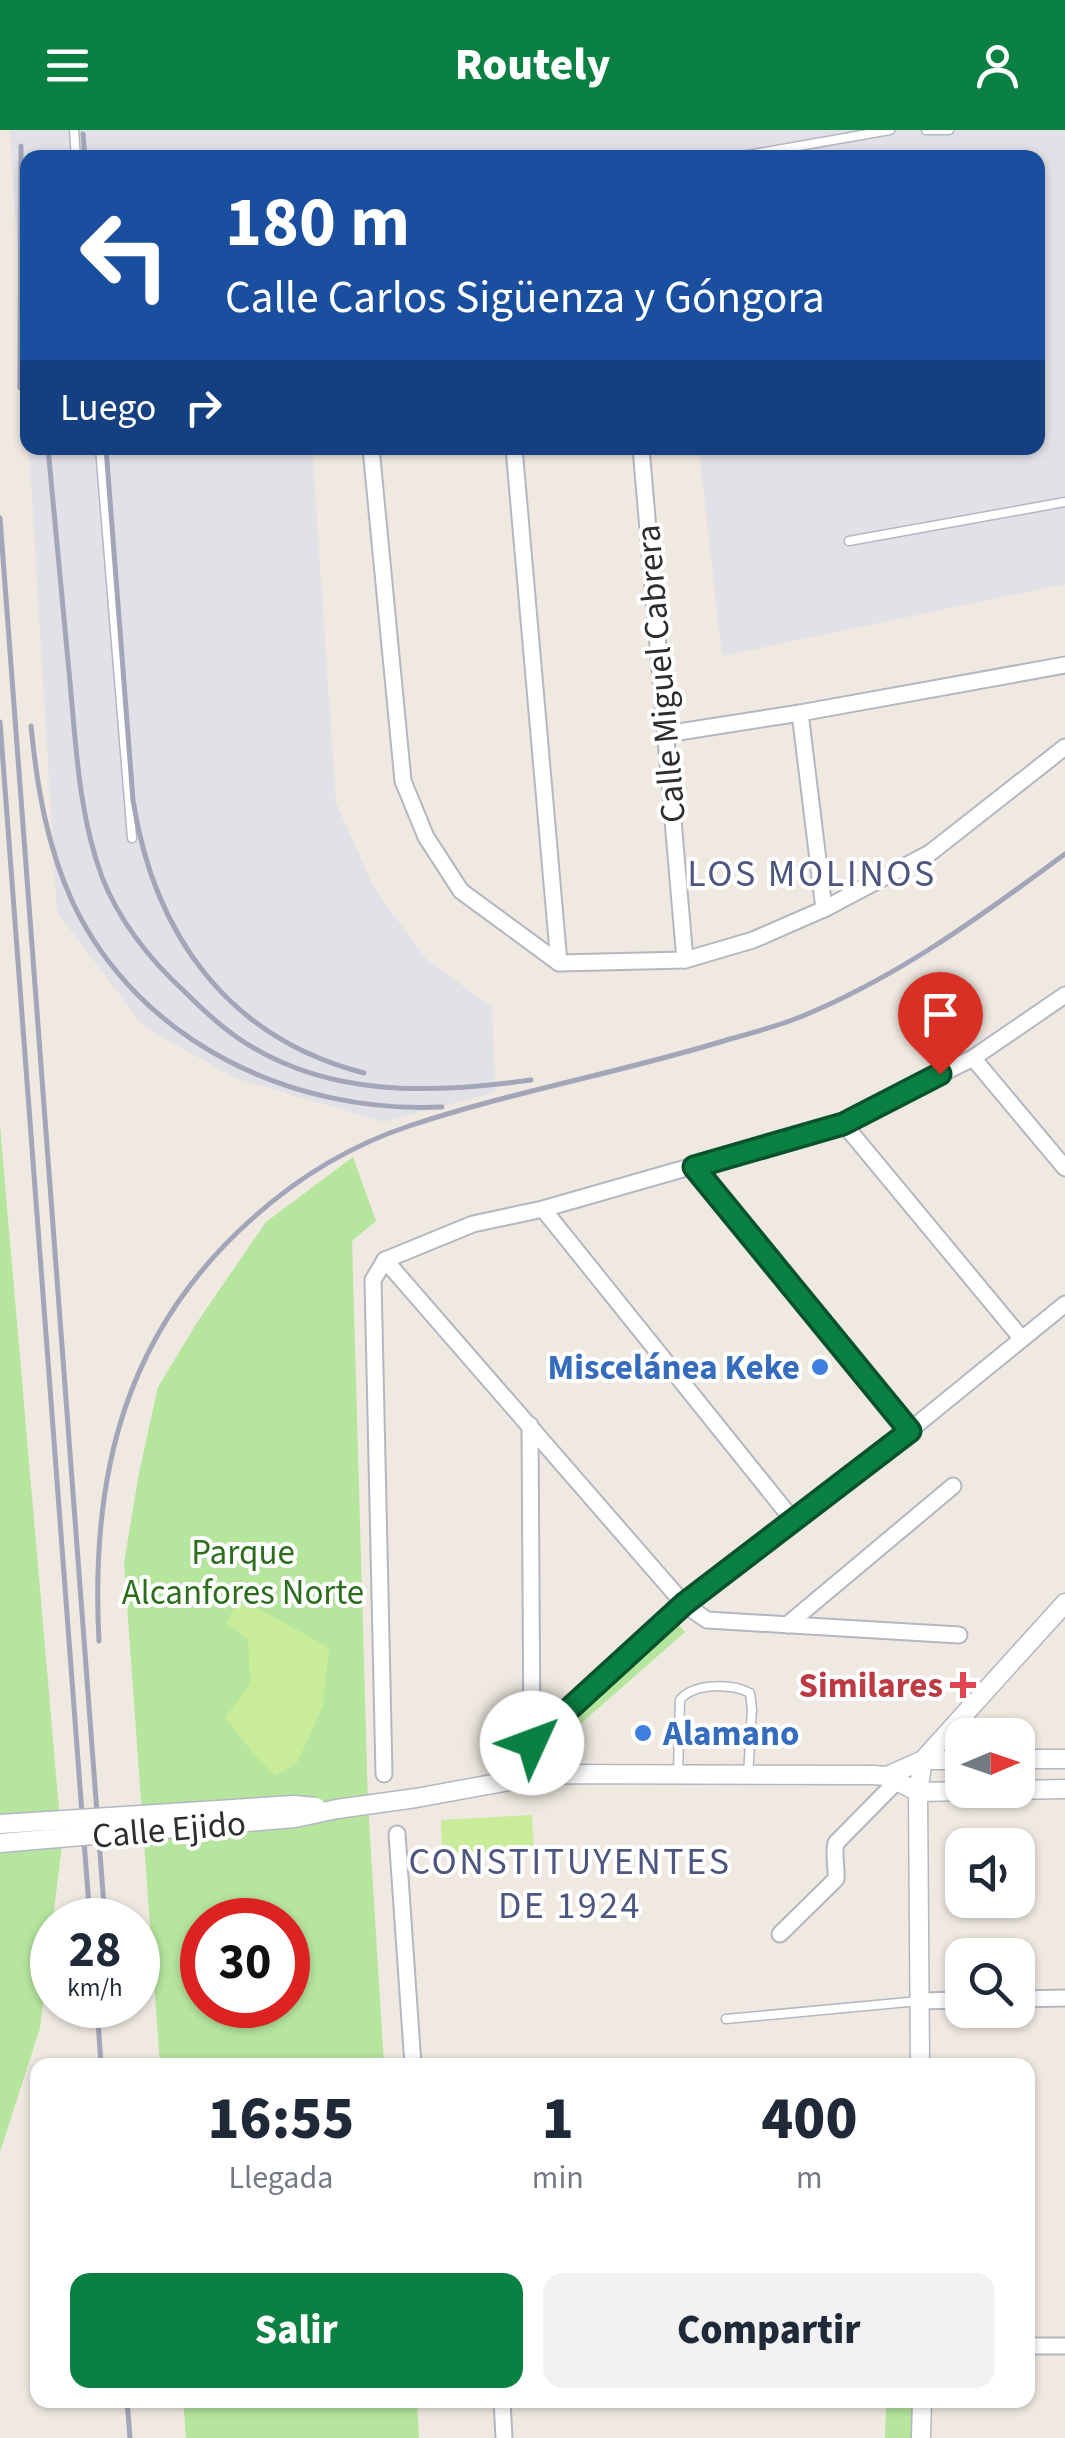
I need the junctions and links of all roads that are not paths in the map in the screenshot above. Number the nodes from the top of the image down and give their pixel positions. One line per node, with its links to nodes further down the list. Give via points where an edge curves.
1 (890, 130): 4 (lane)
2 (926, 130): 3 (lane)
3 (950, 130)
4 (776, 150)
5 (101, 455): 15 (lane)
6 (373, 455): 18 (street, via 404,781 426,837 462,891)
7 (515, 455): 18 (street)
8 (641, 455): 13 (street, Calle Miguel Cabrera)
9 (1065, 502): 10 (lane)
10 (850, 541)
11 (1065, 665): 12 (street)
12 (800, 713): 13 (street); 16 (street)
13 (666, 734): 17 (street, Calle Miguel Cabrera)
14 (1065, 747): 16 (street, via 930,853)
15 (132, 838)
16 (824, 909): 17 (street)
17 (685, 960): 18 (street)
18 (559, 964)
19 (1065, 996): 20 (street)
20 (973, 1058): 21 (street); 23 (street)
21 (843, 1124): 22 (street); 27 (street)
22 (694, 1167): 24 (street); 29 (street)
23 (1065, 1168)
24 (543, 1208): 25 (street, via 473,1224); 31 (street)
25 (385, 1260): 28 (street); 41 (street, via 373,1280)
26 (1065, 1304): 27 (street)
27 (1022, 1339): 29 (street)
28 (530, 1425): 33 (street); 36 (street)
29 (910, 1431): 31 (street)
30 (953, 1486): 34 (street)
31 (792, 1519): 33 (street)
32 (1065, 1603): 39 (street)
33 (684, 1604): 34 (street, via 707,1620); 36 (street)
34 (787, 1625): 35 (street)
35 (959, 1635)
36 (532, 1743): 43 (street)
37 (1035, 1759): 38 (street)
38 (1065, 1759)
39 (923, 1760): 40 (street, Calle Ejido); 45 (street, Calle Ejido); 47 (street)
40 (945, 1760)
41 (384, 1774)
42 (678, 1774): 43 (street, Calle Ejido); 44 (street, Calle Ejido); 44 (lane, via 680,1700 687,1690 739,1688 750,1694 752,1708)
43 (538, 1775): 48 (street, Calle Ejido)
44 (748, 1776): 45 (street, Calle Ejido)
45 (892, 1778): 47 (street, Calle Ejido); 52 (street, via 836,1843 836,1880)
46 (1065, 1789): 47 (street)
47 (918, 1792): 55 (street)
48 (337, 1809): 49 (street, Calle Ejido, bridge, via 294,1805); 51 (street, Calle Ejido, bridge)
49 (0, 1824)
50 (397, 1834): 58 (street)
51 (0, 1843)
52 (780, 1934)
53 (1065, 1998): 54 (street)
54 (1035, 1999)
55 (919, 2000): 56 (street); 57 (lane); 59 (street)
56 (945, 2000)
57 (726, 2019)
58 (413, 2058)
59 (920, 2058)
60 (1035, 2346): 61 (street)
61 (1065, 2346)
62 (502, 2408): 64 (street)
63 (922, 2408): 65 (street)
64 (504, 2438)
65 (921, 2438)

